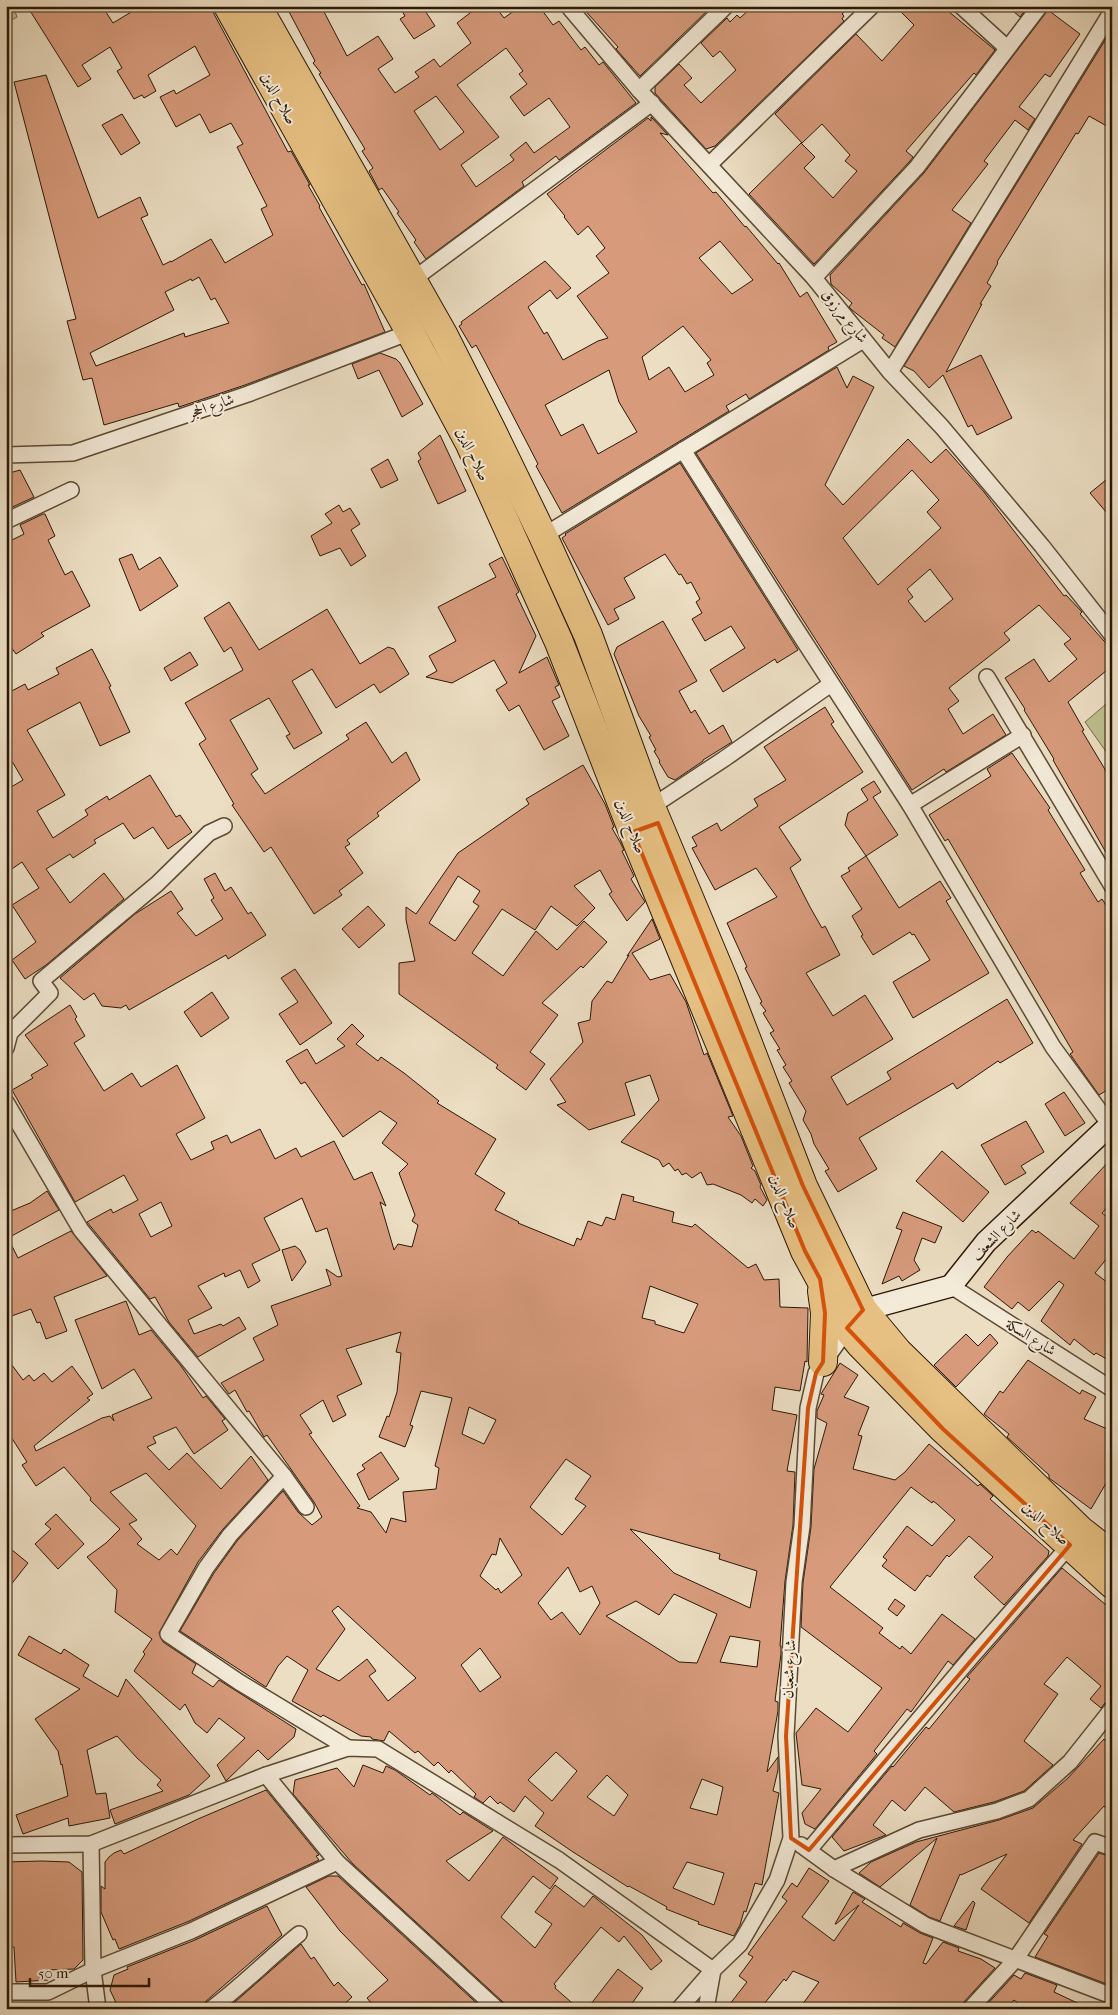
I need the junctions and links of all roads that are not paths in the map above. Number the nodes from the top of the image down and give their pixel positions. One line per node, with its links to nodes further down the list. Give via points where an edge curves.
1 (228, 6): 15 (highway, صلاح الدين)
2 (257, 6): 14 (highway, صلاح الدين)
3 (568, 6): 10 (street, شارع مرزوق)
4 (726, 6): 10 (street)
5 (872, 6): 12 (street)
6 (961, 6): 9 (street)
7 (1040, 6): 9 (street)
8 (1112, 11): 17 (street)
9 (1007, 48): 13 (street, via 917,167)
10 (639, 90): 11 (street, شارع مرزوق)
11 (652, 103): 12 (street, شارع مرزوق); 14 (street)
12 (709, 165): 13 (street, شارع مرزوق)
13 (814, 278): 16 (street, شارع مرزوق)
14 (411, 281): 22 (highway, صلاح الدين, via 448,344)
15 (410, 332): 19 (street, شارع الحجر, via 248,394 73,453); 28 (highway, صلاح الدين, via 470,444 559,642)
16 (863, 340): 17 (street, شارع مرزوق); 18 (street)
17 (890, 372): 23 (street, شارع مرزوق, via 942,427)
18 (683, 450): 22 (street); 25 (street)
19 (6, 455)
20 (71, 490): 21 (street)
21 (6, 521)
22 (542, 536): 28 (highway, صلاح الدين, via 588,635)
23 (1112, 635)
24 (987, 677): 26 (street)
25 (831, 684): 27 (street); 28 (street, via 724,760)
26 (1022, 735): 27 (street); 30 (street)
27 (910, 805): 33 (street, via 1053,1047)
28 (648, 821): 34 (highway, صلاح الدين, via 805,1252); 36 (highway, صلاح الدين, via 724,982)
29 (224, 826): 31 (street, via 210,833 157,884 41,981 50,993 10,1033)
30 (1112, 886)
31 (6, 1048)
32 (6, 1102): 39 (street, via 81,1230)
33 (1111, 1124): 35 (street, شارع الشعف, via 986,1242)
34 (820, 1279): 36 (highway, صلاح الدين); 37 (highway, via 825,1313)
35 (951, 1286): 36 (street); 38 (street, شارع السكة)
36 (855, 1319): 37 (street, شارع شعبان); 41 (highway, صلاح الدين, via 860,1344 943,1430); 42 (highway, صلاح الدين, via 898,1352 1080,1530)
37 (823, 1362): 47 (street, شارع شعبان, via 816,1373 808,1408 802,1526 794,1582 786,1736)
38 (1112, 1389)
39 (284, 1476): 40 (street); 45 (street, via 220,1548 168,1634 239,1682)
40 (306, 1507)
41 (1070, 1545): 43 (highway, صلاح الدين); 51 (street)
42 (1112, 1555)
43 (1112, 1584)
44 (1112, 1709): 53 (street, via 1070,1762 1029,1799 997,1811 919,1830)
45 (348, 1748): 46 (street); 57 (street, via 378,1750 386,1754 559,1860)
46 (266, 1775): 48 (street); 52 (street)
47 (791, 1838): 51 (street); 57 (street, شارع شعبان, via 777,1880 740,1944)
48 (91, 1844): 49 (street); 56 (street)
49 (6, 1846)
50 (1112, 1848): 55 (street, via 1096,1842)
51 (809, 1850): 53 (street)
52 (336, 1862): 56 (street, via 190,1931); 62 (street)
53 (834, 1869): 55 (street, via 925,1925)
54 (299, 1934): 61 (street, via 236,1991)
55 (1015, 1960): 59 (street); 65 (street)
56 (93, 1970): 58 (street, via 48,1992); 60 (street)
57 (713, 1970): 63 (street, شارع شعبان); 64 (street)
58 (6, 1992)
59 (1112, 1996)
60 (98, 2009)
61 (211, 2009)
62 (497, 2009)
63 (679, 2009)
64 (706, 2009)
65 (970, 2009)

